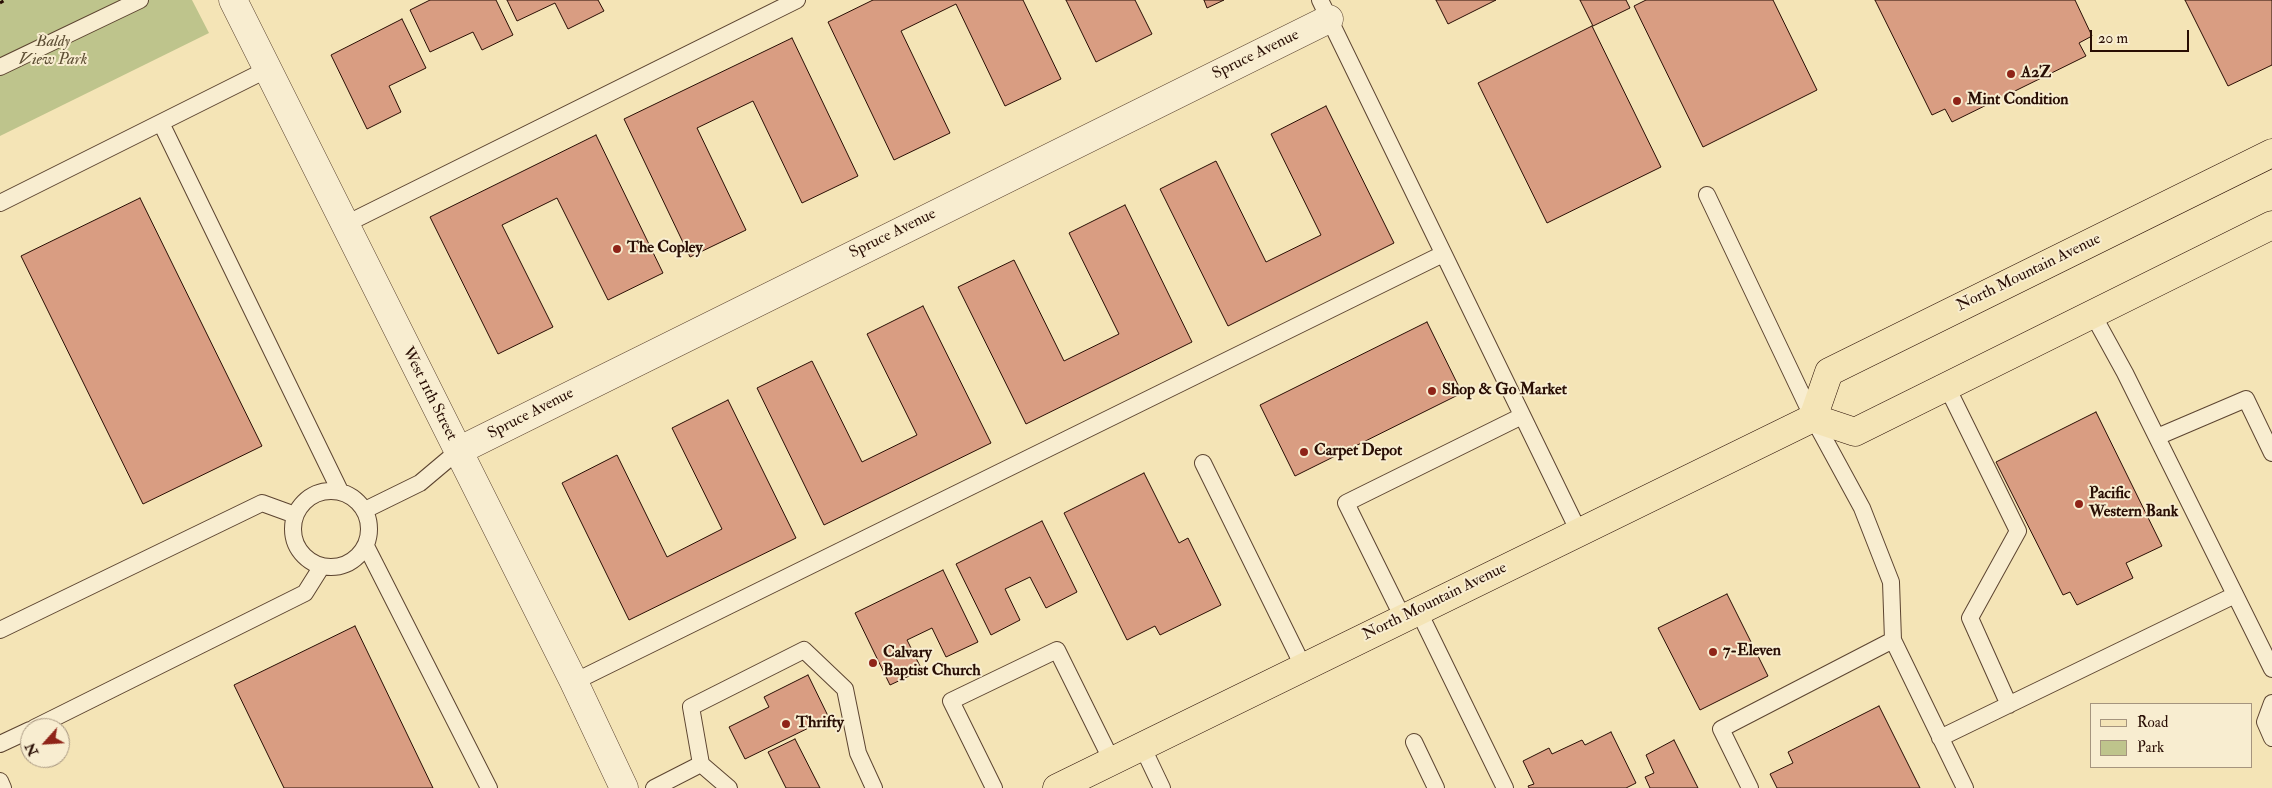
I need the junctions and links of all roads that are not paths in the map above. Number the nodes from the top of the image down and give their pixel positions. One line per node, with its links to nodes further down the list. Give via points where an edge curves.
1 (140, 0): 5 (lane)
2 (798, 0): 11 (lane)
3 (236, 1): 6 (street, West 11th Street)
4 (1324, 9): 13 (lane); 19 (street, Spruce Avenue)
5 (0, 67)
6 (268, 68): 7 (lane); 11 (street, West 11th Street)
7 (161, 123): 10 (lane); 22 (lane)
8 (2272, 153): 17 (main road, North Mountain Avenue, via 1830,372)
9 (1707, 195): 17 (lane)
10 (0, 204)
11 (344, 225): 19 (street, West 11th Street)
12 (2272, 225): 14 (main road)
13 (1443, 254): 16 (lane); 34 (lane)
14 (2092, 313): 15 (main road); 18 (lane)
15 (1947, 387): 17 (main road, via 1855,432); 36 (lane, via 2018,531 1970,618)
16 (1522, 416): 25 (lane); 29 (lane, via 1346,503)
17 (1813, 418): 25 (main road, North Mountain Avenue); 31 (lane, via 1862,508 1891,582)
18 (2157, 437): 20 (lane, via 2246,399); 28 (lane)
19 (458, 451): 23 (lane, via 420,483); 34 (street, West 11th Street)
20 (2272, 453)
21 (1203, 463): 32 (lane)
22 (340, 492): 23 (lane, via 354,498); 24 (lane, via 329,490 313,495)
23 (365, 510): 26 (lane, via 370,534)
24 (295, 515): 27 (lane, via 295,541 306,557); 30 (lane, via 262,503)
25 (1579, 532): 29 (main road, North Mountain Avenue)
26 (366, 546): 27 (lane, via 348,564); 48 (lane)
27 (322, 566): 37 (lane, via 305,593)
28 (2235, 595): 33 (lane); 36 (lane)
29 (1411, 614): 32 (main road, North Mountain Avenue); 57 (lane)
30 (0, 630)
31 (1893, 640): 39 (lane); 58 (lane, via 1721,729)
32 (1303, 666): 43 (main road, North Mountain Avenue)
33 (2272, 669)
34 (574, 682): 49 (street, West 11th Street)
35 (2272, 702): 40 (lane, via 2264,722)
36 (2009, 704): 39 (lane)
37 (54, 718)
38 (20, 735): 42 (lane)
39 (1940, 738): 59 (lane)
40 (2272, 738)
41 (1414, 742): 56 (lane)
42 (0, 744)
43 (1142, 746): 44 (main road, North Mountain Avenue); 55 (lane)
44 (1112, 761): 53 (lane, via 1057,650 951,701); 54 (main road, North Mountain Avenue)
45 (702, 764): 50 (lane); 51 (lane); 52 (lane, via 691,706 804,650 845,689 858,753)
46 (0, 781): 47 (lane)
47 (3, 788)
48 (489, 788)
49 (624, 788)
50 (654, 788)
51 (729, 788)
52 (874, 788)
53 (994, 788)
54 (1057, 788)
55 (1162, 788)
56 (1436, 788)
57 (1505, 788)
58 (1750, 788)
59 (1965, 788)

